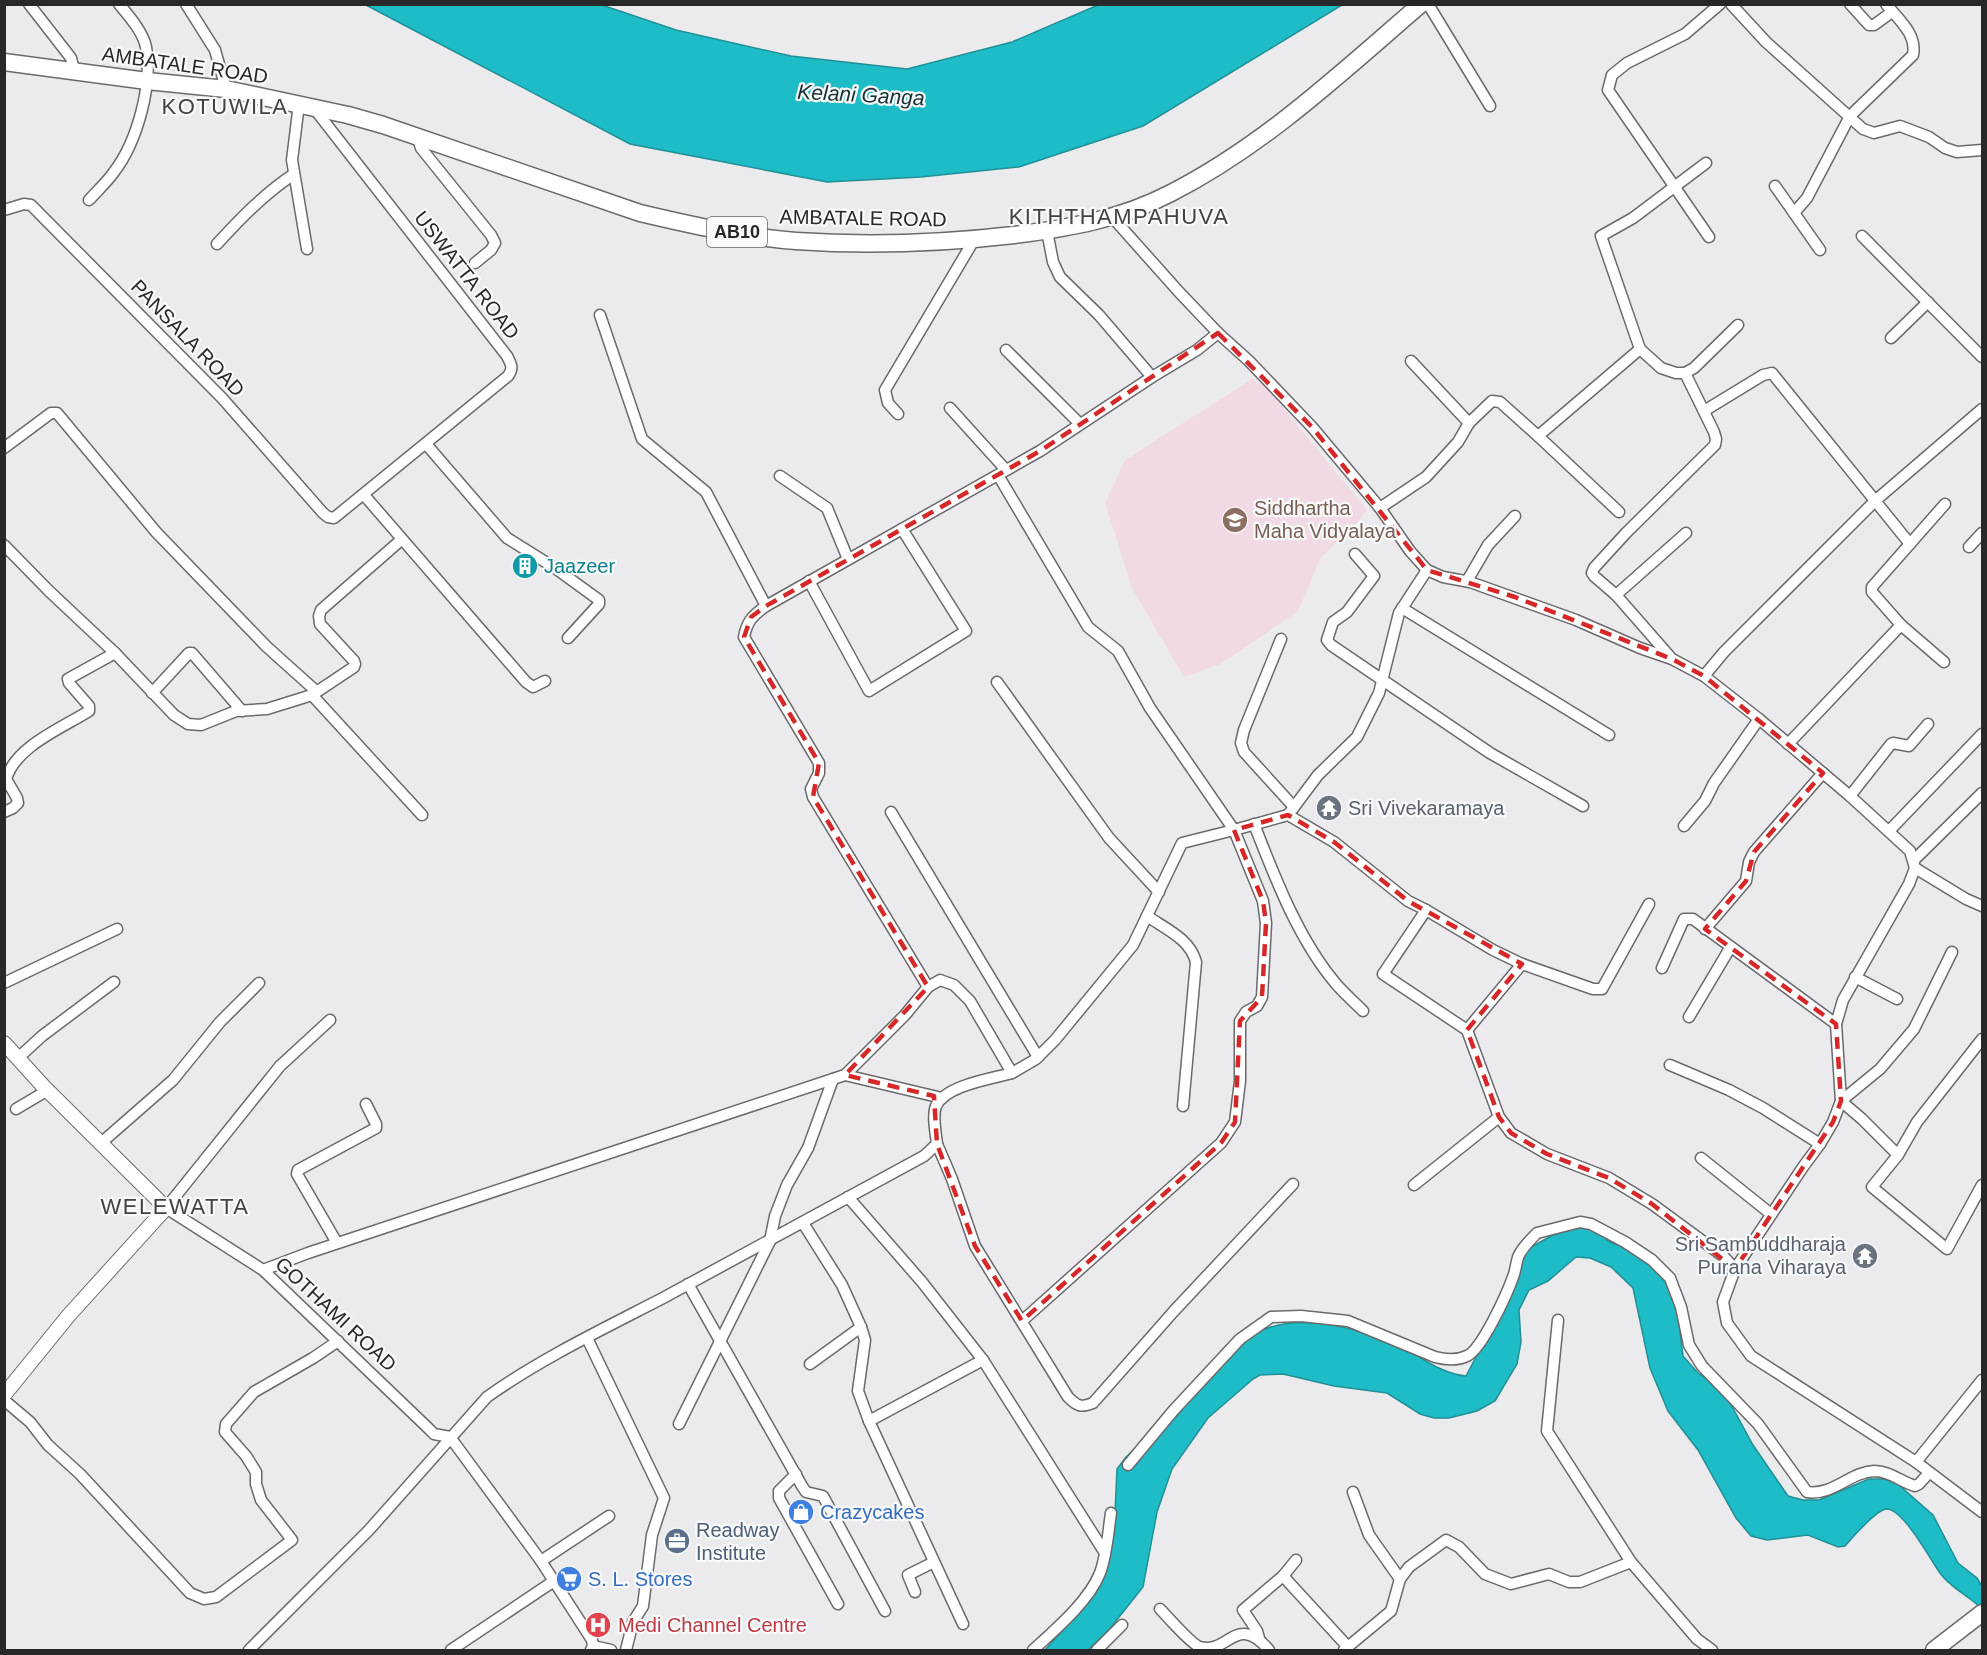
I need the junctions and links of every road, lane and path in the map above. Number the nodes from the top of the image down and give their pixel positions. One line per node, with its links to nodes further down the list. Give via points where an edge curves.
1 (30, 4): 11 (street, via 71,58)
2 (119, 4): 12 (street, via 146,46)
3 (186, 4): 13 (street, via 215,50)
4 (1421, 4): 26 (main road, AMBATALE ROAD / AB10, via 1304,105 1259,138 1172,193)
5 (1428, 4): 15 (street)
6 (1719, 4): 22 (street, via 1686,34 1627,63 1612,75 1608,90)
7 (1731, 4): 16 (street, via 1766,42)
8 (1850, 4): 9 (street, via 1869,25 1874,25)
9 (1889, 8): 16 (street, via 1909,32 1915,46 1913,55)
10 (4, 62): 11 (main road, AMBATALE ROAD / AB10)
11 (74, 70): 12 (main road, AMBATALE ROAD / AB10)
12 (147, 81): 13 (main road, AMBATALE ROAD / AB10); 23 (street, via 138,129 115,172)
13 (226, 89): 14 (main road, AMBATALE ROAD / AB10)
14 (306, 106): 17 (main road, AMBATALE ROAD / AB10); 20 (street, via 292,160); 53 (street, USWATTA ROAD, via 512,365 508,376)
15 (1490, 106)
16 (1850, 117): 18 (street, via 1874,133 1900,126 1958,152); 25 (street, via 1807,198)
17 (418, 138): 30 (main road, AMBATALE ROAD / AB10, via 673,221 795,241); 34 (street, via 421,148 495,243)
18 (1983, 150)
19 (1706, 163): 22 (street)
20 (294, 174): 31 (street, via 253,206); 32 (street)
21 (1775, 186): 25 (street)
22 (1674, 187): 29 (street); 40 (street, via 1601,236)
23 (89, 200)
24 (4, 210): 63 (street, PANSALA ROAD, via 31,205 222,398 323,513)
25 (1794, 213): 33 (street)
26 (1113, 218): 27 (main road, AMBATALE ROAD / AB10); 38 (street)
27 (1047, 231): 30 (main road, AMBATALE ROAD / AB10); 45 (street, via 1060,277)
28 (1862, 236): 35 (street)
29 (1709, 237)
30 (974, 240): 49 (street, via 885,390 888,403)
31 (217, 244)
32 (308, 249)
33 (1820, 250)
34 (475, 263)
35 (1928, 302): 39 (street); 42 (street)
36 (600, 315): 77 (street, via 642,439 706,492)
37 (1738, 325): 44 (street)
38 (1218, 333): 45 (street); 60 (street, via 1312,426)
39 (1891, 338)
40 (1640, 349): 44 (street, via 1661,368); 52 (street)
41 (1006, 350): 51 (street)
42 (1983, 357)
43 (1411, 362): 50 (street)
44 (1685, 373): 48 (street)
45 (1152, 377): 51 (street)
46 (950, 408): 55 (street)
47 (1983, 409): 58 (street)
48 (1704, 411): 58 (street, via 1772,373); 76 (street, via 1716,439 1714,445 1594,568 1594,576)
49 (898, 414)
50 (1468, 423): 52 (street, via 1492,401 1500,402); 60 (street, via 1458,442 1426,477)
51 (1080, 424): 55 (street)
52 (1538, 436): 61 (street)
53 (426, 444): 57 (street, USWATTA ROAD); 80 (street, via 507,538 599,600)
54 (4, 448): 90 (street, via 51,413 57,413 156,532)
55 (1002, 472): 64 (street); 107 (street, via 1088,627 1118,651 1150,708)
56 (780, 476): 72 (street, via 827,508)
57 (364, 495): 63 (street, USWATTA ROAD); 67 (street)
58 (1876, 500): 68 (street); 85 (street)
59 (1945, 504): 68 (street)
60 (1380, 508): 73 (street)
61 (1619, 512)
62 (1515, 516): 75 (street, via 1488,545)
63 (334, 518)
64 (902, 529): 72 (street); 74 (street, via 966,631 869,691)
65 (1686, 533): 76 (street)
66 (1983, 533): 70 (street)
67 (401, 540): 86 (street, via 526,682 533,687); 90 (street, via 321,610 320,624 356,664)
68 (1910, 544): 79 (street, via 1872,587 1872,592)
69 (4, 545): 82 (street)
70 (1969, 547)
71 (1354, 554): 88 (street, via 1374,576 1347,612 1333,622 1328,640)
72 (848, 559): 74 (street)
73 (1427, 570): 75 (street); 78 (street)
74 (809, 581): 77 (street)
75 (1467, 581): 83 (street)
76 (1616, 595): 83 (street)
77 (766, 606): 125 (street, via 751,616 744,638 819,763 811,789 813,796)
78 (1402, 608): 88 (street); 95 (street)
79 (1901, 625): 84 (street); 96 (street)
80 (568, 638)
81 (1281, 639): 101 (street, via 1240,743)
82 (115, 653): 89 (street); 102 (street, via 68,679 89,711 24,751 12,764 6,779 18,803)
83 (1672, 659): 85 (street)
84 (1944, 662)
85 (1704, 676): 92 (street)
86 (544, 681)
87 (997, 682): 110 (street, via 1109,838)
88 (1383, 682): 100 (street, via 1491,753); 101 (street, via 1357,737 1318,774)
89 (152, 693): 91 (street, via 188,724 201,725); 91 (street, via 192,653)
90 (314, 693): 91 (street, via 267,709); 104 (street)
91 (242, 711)
92 (1760, 719): 96 (street); 106 (street)
93 (1928, 724): 99 (street, via 1909,746 1891,744)
94 (1983, 734): 108 (street)
95 (1609, 735)
96 (1788, 744): 97 (street)
97 (1823, 773): 99 (street); 116 (street, via 1754,852 1746,881)
98 (1982, 793): 109 (street)
99 (1850, 796): 108 (street)
100 (1583, 806)
101 (1291, 811): 105 (street); 113 (street, via 1408,901)
102 (4, 812)
103 (891, 812): 134 (street)
104 (422, 815)
105 (1254, 824): 107 (street); 127 (street, via 1276,880 1313,953)
106 (1684, 826)
107 (1234, 830): 110 (street, via 1182,843); 165 (street, via 1263,901 1266,923 1262,997 1240,1021 1235,1122 1221,1143)
108 (1889, 831): 109 (street, via 1910,851)
109 (1914, 864): 112 (street); 121 (street, via 1909,884)
110 (1159, 892): 114 (street)
111 (1649, 904): 119 (street, via 1602,989)
112 (1983, 906)
113 (1426, 910): 119 (street); 131 (street, via 1383,975)
114 (1147, 916): 134 (street, via 1133,945); 144 (street, via 1185,942 1194,952 1196,962)
115 (117, 928): 123 (street)
116 (1705, 929): 117 (street); 120 (street, via 1693,919 1684,919)
117 (1730, 948): 128 (street); 130 (street)
118 (1952, 952): 142 (street, via 1914,1029 1880,1069)
119 (1522, 964): 131 (street)
120 (1662, 968)
121 (1855, 977): 126 (street); 130 (street)
122 (114, 982): 135 (street)
123 (4, 983)
124 (259, 983): 147 (street, via 220,1022 173,1080)
125 (928, 987): 137 (street, via 940,980 954,984 970,1001); 138 (street)
126 (1897, 999)
127 (1363, 1011)
128 (1689, 1017)
129 (330, 1020): 156 (street, via 280,1066)
130 (1836, 1024): 142 (street)
131 (1467, 1030): 146 (street)
132 (1983, 1039): 150 (street, via 1917,1122)
133 (4, 1043): 135 (street, GOTHAMI ROAD)
134 (1038, 1057): 137 (street)
135 (18, 1058): 140 (street, GOTHAMI ROAD)
136 (1670, 1065): 149 (street, via 1729,1089)
137 (1012, 1073): 141 (street, via 952,1090)
138 (845, 1075): 139 (street); 141 (street)
139 (833, 1079): 159 (street, via 808,1148 787,1185); 160 (street)
140 (48, 1090): 145 (street); 147 (street, GOTHAMI ROAD)
141 (942, 1098): 148 (street, via 935,1108)
142 (1841, 1101): 149 (street); 150 (street)
143 (366, 1104): 160 (street, via 376,1128 297,1174)
144 (1183, 1106)
145 (16, 1109)
146 (1499, 1117): 153 (street); 161 (street, via 1511,1133 1547,1154 1609,1178 1652,1204)
147 (101, 1143): 156 (street, GOTHAMI ROAD)
148 (937, 1144): 155 (street, via 924,1156); 165 (street, via 975,1246)
149 (1820, 1144): 157 (street)
150 (1898, 1155): 154 (street, via 1873,1189 1947,1249)
151 (1701, 1158): 157 (street)
152 (1293, 1184): 165 (street, via 1093,1403 1076,1406 1068,1397)
153 (1414, 1185)
154 (1983, 1185)
155 (848, 1197): 158 (street); 170 (street, via 922,1281)
156 (166, 1208): 162 (street, GOTHAMI ROAD); 173 (street, via 69,1315)
157 (1771, 1214): 161 (street)
158 (803, 1223): 159 (street); 166 (street, via 842,1285)
159 (770, 1240): 163 (street); 168 (street)
160 (338, 1243): 162 (street)
161 (1735, 1269): 178 (street, via 1723,1302 1727,1323 1751,1356)
162 (263, 1270): 169 (street, GOTHAMI ROAD)
163 (688, 1284): 167 (street); 168 (street)
164 (1558, 1320): 190 (street, via 1547,1431)
165 (1022, 1321)
166 (861, 1327): 171 (street); 175 (street, via 865,1340 858,1391)
167 (587, 1338): 177 (street, via 502,1386); 209 (street, via 664,1498 652,1535 643,1606 633,1623)
168 (721, 1340): 176 (street); 181 (street)
169 (338, 1341): 174 (street, via 254,1392 226,1424 225,1432 256,1472 261,1500 292,1540 216,1597 204,1599 190,1593 80,1474 48,1446 30,1422); 177 (street, GOTHAMI ROAD, via 434,1434)
170 (983, 1360): 175 (street); 186 (street)
171 (810, 1364)
172 (1983, 1380): 178 (street)
173 (4, 1395)
174 (4, 1400)
175 (869, 1420): 189 (street)
176 (679, 1424)
177 (450, 1437): 188 (street, GOTHAMI ROAD); 206 (street, via 407,1490)
178 (1916, 1462): 180 (street)
179 (1128, 1465): 180 (street, via 1240,1339 1271,1317 1348,1321 1435,1357 1465,1357 1482,1341 1512,1282 1519,1255 1532,1238 1537,1233 1580,1222 1625,1242 1670,1278 1682,1307 1689,1345 1702,1366 1758,1424 1807,1491 1827,1491 1874,1471 1914,1486)
180 (1929, 1473): 183 (street)
181 (796, 1474): 197 (street, via 779,1491 779,1498); 199 (street, via 806,1492 823,1496)
182 (1353, 1492): 194 (street, via 1369,1535)
183 (1983, 1512)
184 (1111, 1513): 186 (street)
185 (609, 1516): 188 (street)
186 (1105, 1553): 210 (street, via 1099,1575 1086,1595)
187 (1296, 1560): 193 (street)
188 (541, 1561): 195 (street, GOTHAMI ROAD)
189 (934, 1562): 192 (street); 201 (street)
190 (1631, 1562): 194 (street, via 1580,1582 1549,1574 1511,1584 1485,1574 1459,1547 1446,1540 1409,1567); 213 (street, via 1697,1639)
191 (902, 1565): 192 (street)
192 (908, 1575): 196 (street)
193 (1283, 1576): 203 (street, via 1243,1610); 205 (street)
194 (1400, 1579): 205 (street, via 1391,1611)
195 (554, 1581): 204 (street, GOTHAMI ROAD, via 592,1640); 207 (street)
196 (915, 1592)
197 (838, 1604)
198 (1160, 1609): 203 (street, via 1198,1647 1210,1649 1238,1635)
199 (885, 1611)
200 (1983, 1614): 214 (main road)
201 (963, 1624)
202 (1122, 1624): 211 (street)
203 (1258, 1638): 212 (street)
204 (592, 1648): 208 (street)
205 (1346, 1649)
206 (249, 1650)
207 (451, 1650)
208 (611, 1650)
209 (626, 1650)
210 (1033, 1650)
211 (1097, 1650)
212 (1269, 1650)
213 (1712, 1650)
214 (1934, 1650)

